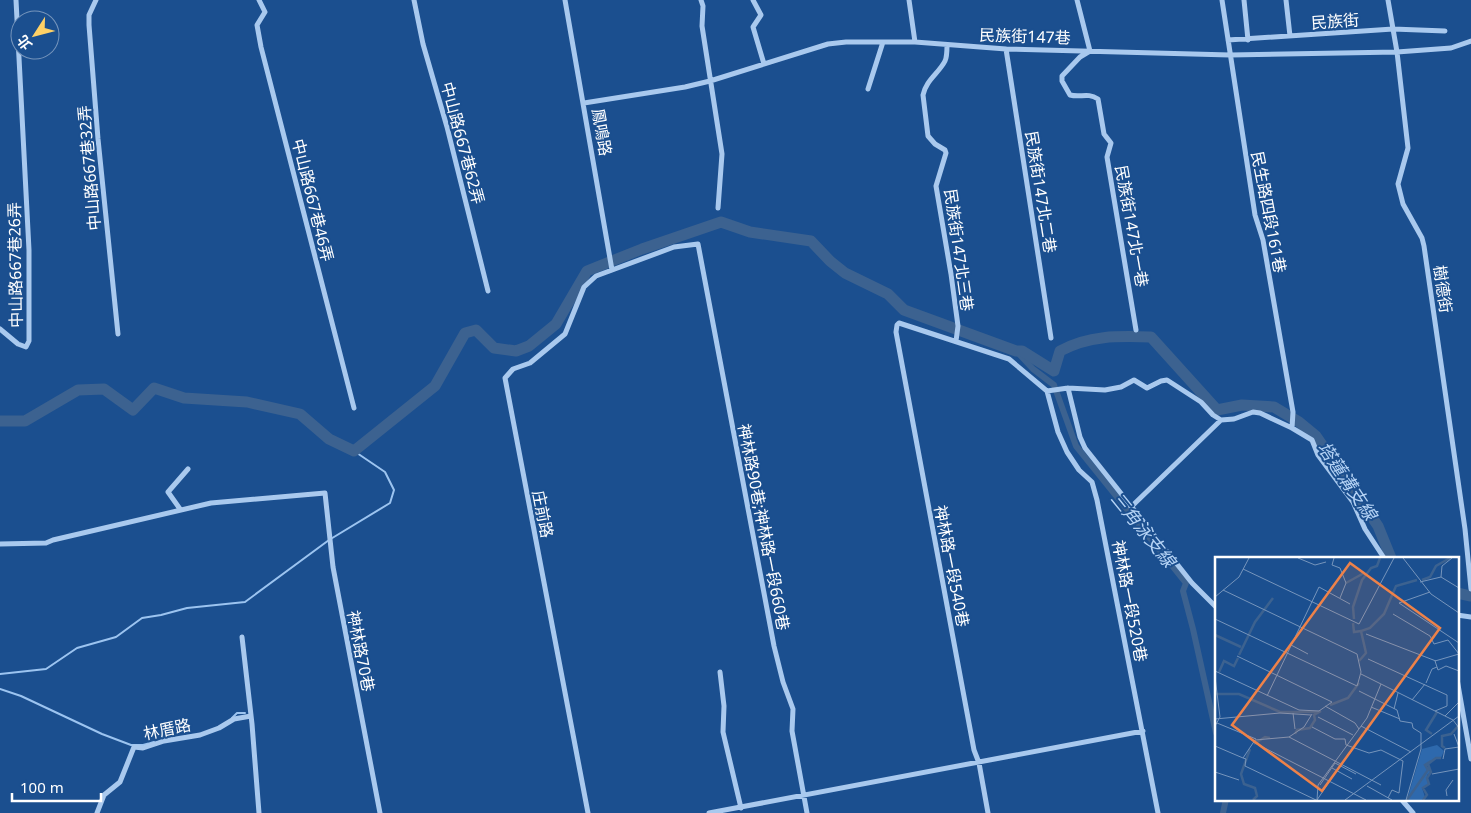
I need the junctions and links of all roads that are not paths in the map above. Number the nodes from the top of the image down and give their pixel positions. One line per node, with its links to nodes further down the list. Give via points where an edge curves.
1 (16, 0): 34 (street, 中山路667巷26弄, via 29,250 29,341 26,347)
2 (96, 0): 36 (street, 中山路667巷32弄, via 89,15 89,25)
3 (259, 0): 41 (street, 中山路667巷46弄, via 264,12 257,25 262,47)
4 (414, 0): 33 (street, 中山路667巷62弄, via 422,44 447,126)
5 (565, 0): 30 (street, 鳳鳴路)
6 (700, 0): 28 (street)
7 (753, 0): 27 (street, via 761,15 753,27)
8 (909, 0): 21 (street)
9 (1077, 0): 24 (street)
10 (1222, 0): 17 (street, 民生路四段161巷)
11 (1244, 0): 18 (street)
12 (1286, 0): 16 (street)
13 (1388, 0): 14 (street, 樹德街)
14 (1393, 29): 15 (street, 民族街); 16 (street, 民族街); 25 (street, 樹德街)
15 (1445, 31)
16 (1290, 36): 18 (street, 民族街)
17 (1228, 40): 18 (street, 民族街); 26 (street, 民生路四段161巷)
18 (1248, 40)
19 (1471, 41): 25 (street, 民族街147巷, via 1451,48)
20 (883, 42): 21 (street, 民族街147巷); 27 (street, 民族街147巷, via 828,44); 29 (street)
21 (916, 42): 22 (street, 民族街147巷)
22 (947, 45): 23 (street, 民族街147巷); 38 (street, 民族街147北三巷, via 946,60 923,94 928,136 946,153 936,186 958,326)
23 (1006, 49): 24 (street, 民族街147巷); 37 (street, 民族街147北二巷)
24 (1090, 51): 26 (street, 民族街147巷); 35 (street, 民族街147北一巷, via 1062,76 1062,81 1070,95 1091,94 1098,99 1104,134 1111,144 1107,157)
25 (1397, 52): 26 (street, 民族街147巷); 49 (street, 樹德街, via 1408,148 1398,184 1403,204 1424,246)
26 (1230, 55): 43 (street, 民生路四段161巷, via 1255,215 1263,240 1292,412)
27 (764, 64): 28 (street, 民族街147巷)
28 (710, 81): 30 (street, 民族街147巷); 31 (street, via 722,154)
29 (868, 89)
30 (584, 104): 32 (street, 鳳鳴路)
31 (718, 208)
32 (612, 270): 60 (street, 神林路90巷;神林路一段660巷, via 674,247 698,244 774,646 793,709 792,731); 66 (street, 庄前路, via 596,276 584,287 565,334 530,363 508,372 505,378)
33 (488, 291)
34 (0, 329)
35 (1136, 330)
36 (118, 334)
37 (1051, 338)
38 (956, 341): 40 (street, via 1009,359); 59 (street, 神林路一段540巷, via 900,323 897,325 972,741)
39 (1068, 388): 40 (street); 42 (street, via 1105,390 1121,388 1134,380 1147,388 1167,380); 45 (street, via 1085,448)
40 (1047, 391): 57 (street, 神林路一段520巷, via 1067,452 1092,482)
41 (354, 408)
42 (1221, 420): 43 (street, via 1253,412); 45 (street)
43 (1292, 428): 48 (street, via 1312,440 1318,455 1352,502)
44 (188, 468): 46 (street, via 168,492)
45 (1131, 506): 50 (street, via 1192,583)
46 (180, 509): 47 (street, via 46,543); 65 (street, 神林路70巷, via 211,503 324,493 332,567)
47 (0, 544)
48 (1383, 557)
49 (1471, 589)
50 (1215, 606)
51 (1458, 615): 52 (street)
52 (1471, 617)
53 (242, 637): 56 (street)
54 (720, 672): 62 (street, via 724,706 722,732)
55 (1458, 686): 58 (street)
56 (251, 716): 63 (street, 林厝路, via 234,719 200,734 143,748 134,747 120,782 104,795); 64 (street)
57 (1143, 732): 59 (street); 70 (street, 神林路一段520巷)
58 (1471, 759)
59 (979, 763): 60 (street); 69 (street, 神林路一段540巷)
60 (804, 796): 62 (street); 68 (street, 神林路90巷;神林路一段660巷)
61 (1401, 800): 71 (street)
62 (741, 808): 67 (street)
63 (97, 813)
64 (259, 813)
65 (380, 813)
66 (588, 813)
67 (709, 813)
68 (807, 813)
69 (988, 813)
70 (1158, 813)
71 (1413, 813)

